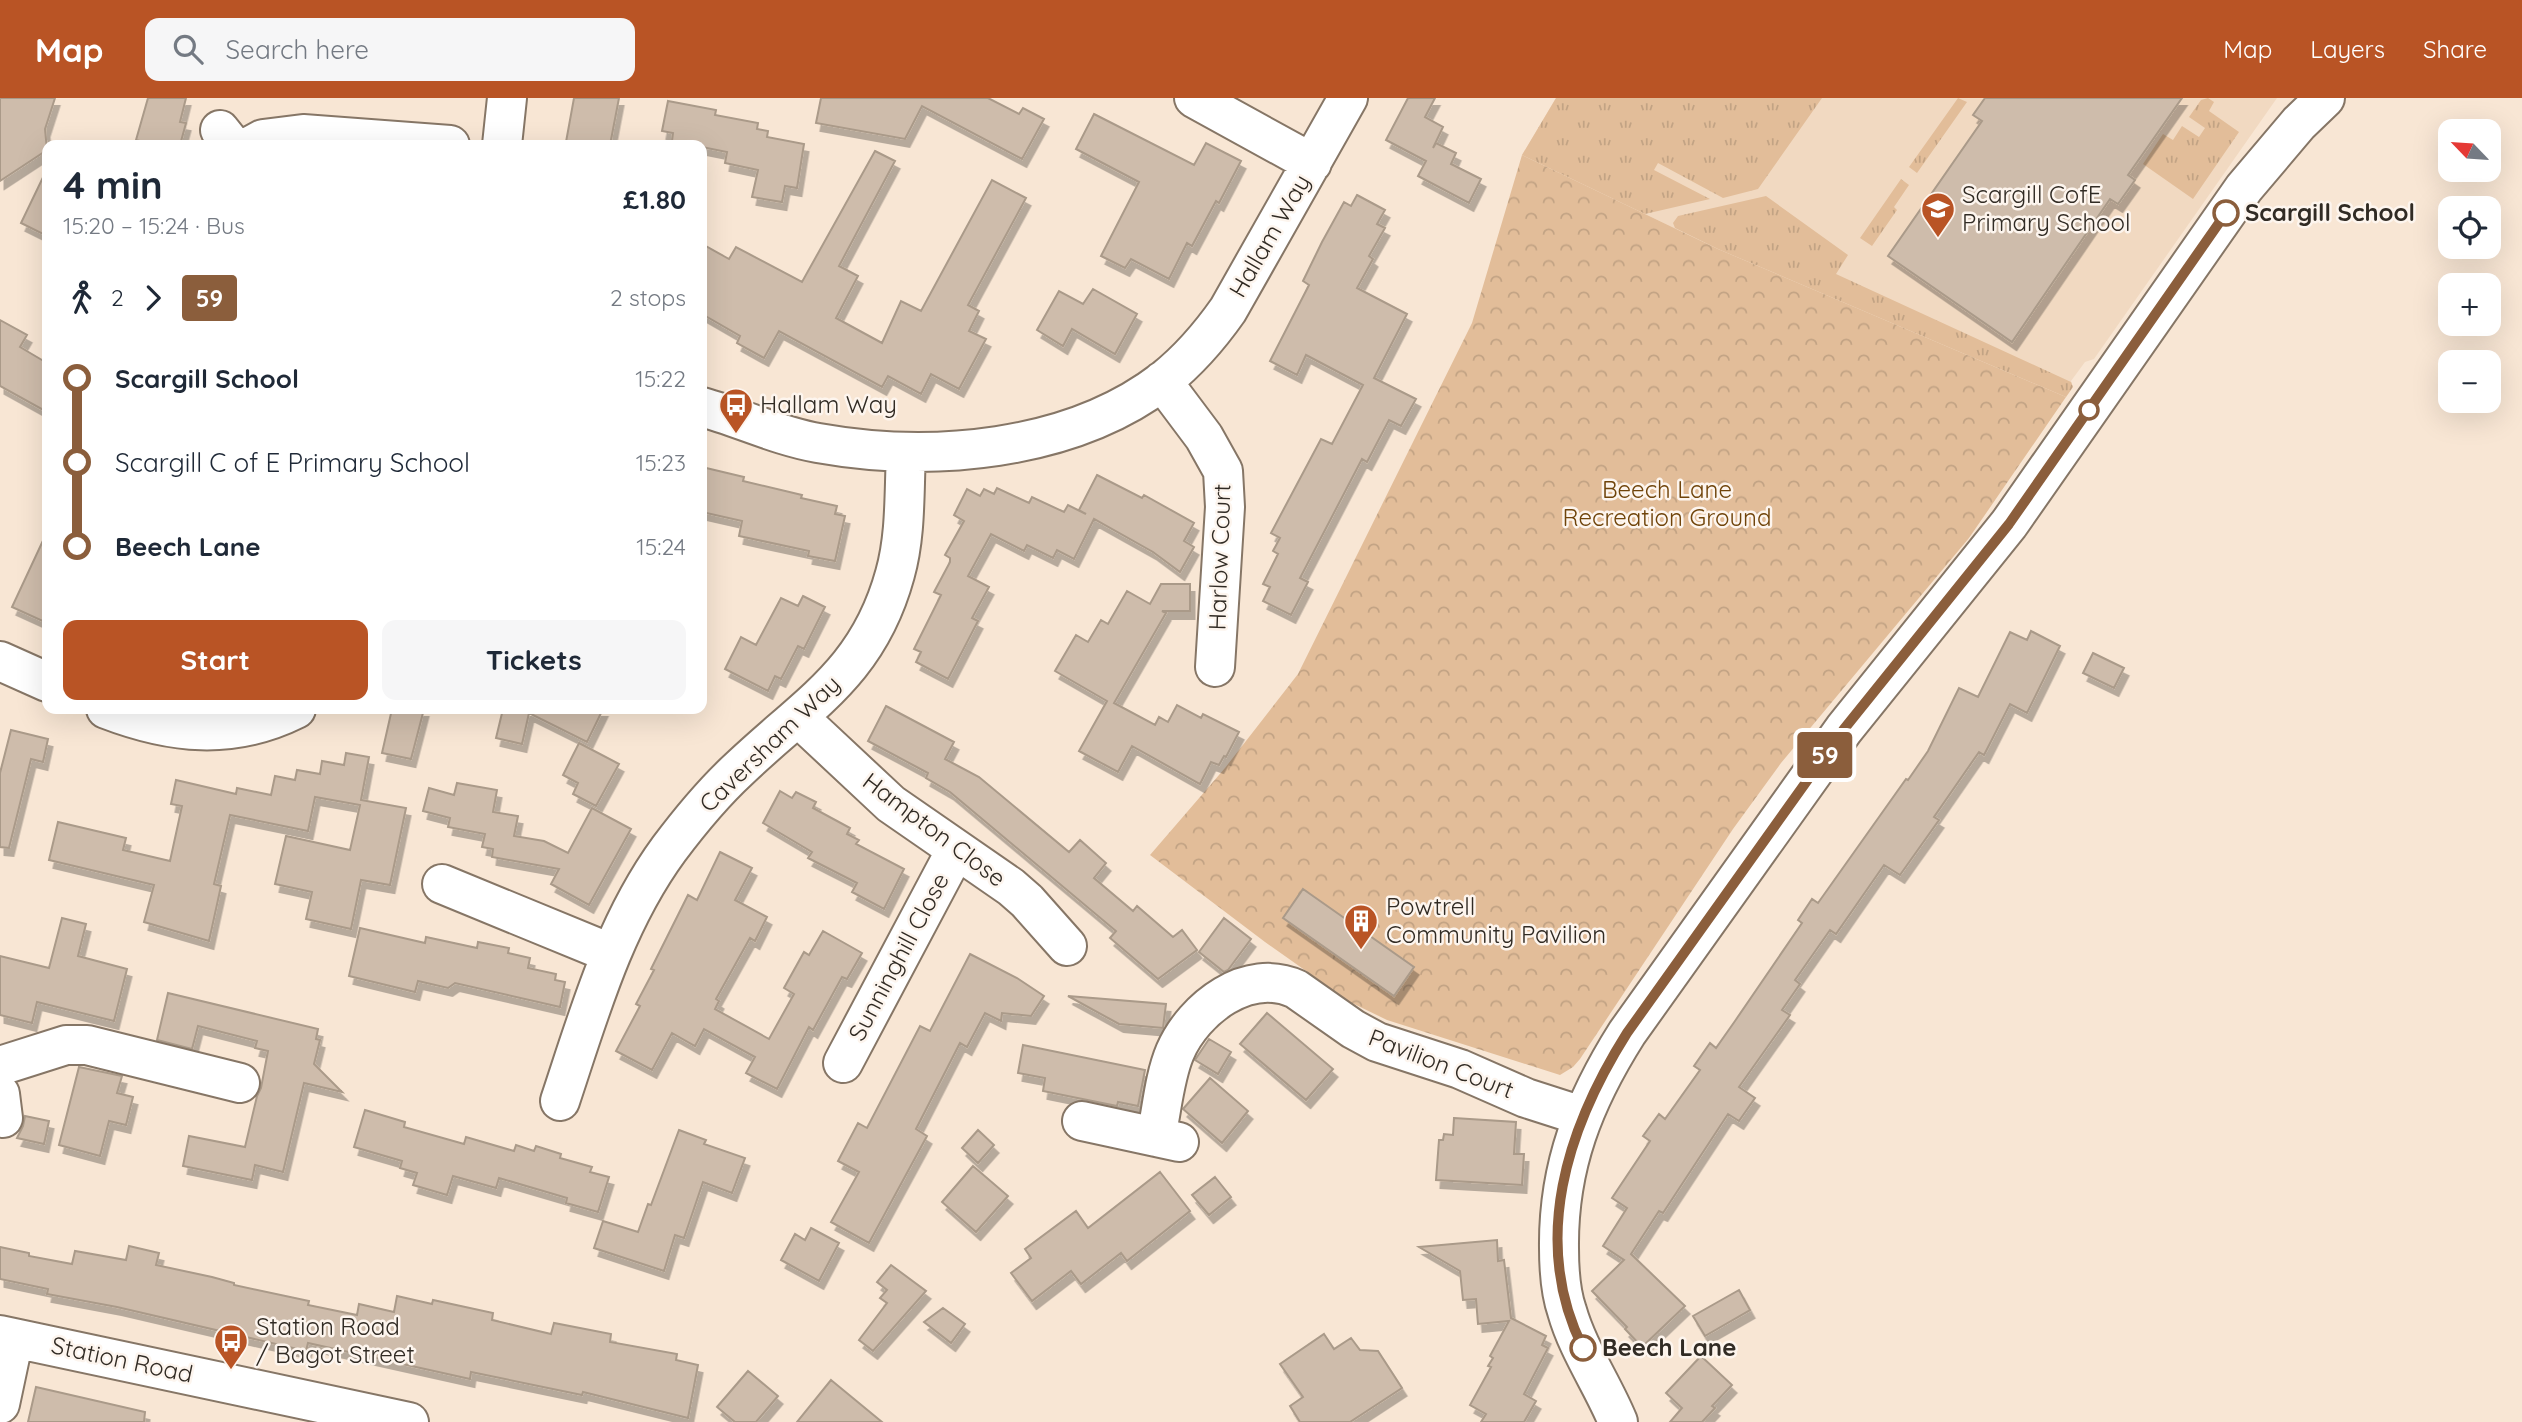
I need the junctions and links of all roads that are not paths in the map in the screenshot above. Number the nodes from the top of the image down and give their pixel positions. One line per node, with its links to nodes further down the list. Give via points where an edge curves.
1 (507, 98): 7 (street)
2 (1194, 98): 8 (street)
3 (1348, 98): 8 (street, Hallam Way)
4 (2325, 98): 26 (street, via 2244,188 2009,524 1802,785 1627,1033)
5 (235, 140): 6 (street, via 303,134)
6 (383, 140)
7 (503, 140)
8 (1312, 163): 9 (street, Hallam Way, via 1228,310 1208,339)
9 (1162, 382): 11 (street, Hallam Way, via 1115,409 1055,433 975,449); 13 (street, Harlow Court, via 1204,437 1223,471)
10 (707, 409): 11 (street, Hallam Way, via 816,443)
11 (906, 453): 17 (street, Caversham Way, via 903,526 895,572 877,624 834,685)
12 (0, 661): 14 (street)
13 (1215, 667)
14 (42, 680)
15 (120, 714): 16 (street, via 154,726 204,732)
16 (283, 714)
17 (799, 718): 18 (street, Hampton Close, via 891,804); 21 (street, Caversham Way, via 737,771 691,820 652,875)
18 (956, 850): 20 (street, Hampton Close, via 1011,887); 22 (street, Sunninghill Close)
19 (442, 884): 21 (street)
20 (1067, 946)
21 (610, 953): 25 (street, Caversham Way)
22 (843, 1063)
23 (0, 1066): 24 (street, via 66,1045 87,1045)
24 (240, 1083)
25 (560, 1101)
26 (1582, 1116): 27 (street, Pavilion Court, via 1377,1042 1297,989 1267,982 1223,996 1189,1029 1171,1064 1168,1139); 31 (street, via 1560,1203 1561,1284 1571,1324)
27 (1082, 1121)
28 (7, 1336): 29 (street); 30 (street, Station Road)
29 (0, 1404)
30 (409, 1422)
31 (1618, 1422)

